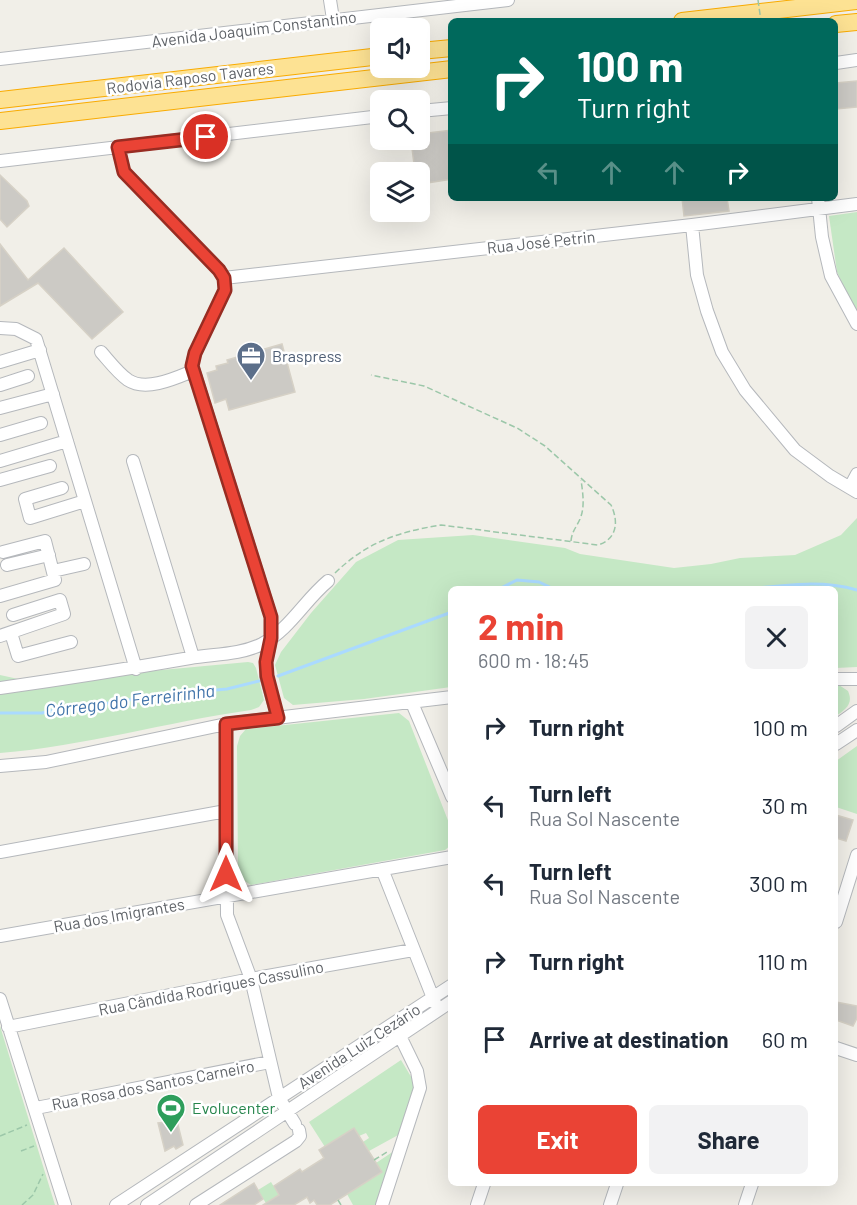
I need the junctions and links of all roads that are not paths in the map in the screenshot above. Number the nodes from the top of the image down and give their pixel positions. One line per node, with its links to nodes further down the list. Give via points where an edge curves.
1 (330, 0): 5 (street)
2 (500, 1): 5 (street, Avenida Joaquim Constantino)
3 (857, 1): 4 (highway)
4 (708, 18)
5 (333, 19): 11 (street, Avenida Joaquim Constantino)
6 (857, 21): 7 (highway)
7 (838, 24)
8 (448, 48): 9 (highway)
9 (430, 50)
10 (370, 57): 15 (highway, Rodovia Raposo Tavares)
11 (0, 59)
12 (857, 60): 13 (street)
13 (838, 63)
14 (448, 69): 19 (highway, Rodovia Raposo Tavares)
15 (0, 100)
16 (448, 108): 17 (street)
17 (430, 110)
18 (370, 117): 20 (street)
19 (0, 121)
20 (118, 147): 21 (street); 25 (street, via 124,172)
21 (0, 161)
22 (819, 203): 23 (street, Rua José Petrin); 24 (street, Rua José Petrin); 26 (street, via 831,276)
23 (857, 204)
24 (692, 225): 25 (street, Rua José Petrin); 45 (street, via 697,275 707,311 722,352 745,390 795,450)
25 (224, 278): 31 (street, via 225,290 195,353)
26 (857, 324)
27 (0, 328): 28 (street, via 16,329 36,339)
28 (40, 350): 30 (street); 34 (street)
29 (101, 352): 31 (street, via 135,383 169,381)
30 (0, 362)
31 (193, 371): 56 (street, via 271,617)
32 (28, 376): 33 (street)
33 (0, 385)
34 (53, 394): 35 (street); 38 (street)
35 (0, 408)
36 (41, 423): 37 (street)
37 (0, 435)
38 (67, 441): 39 (street); 46 (street)
39 (0, 461)
40 (133, 461): 58 (street)
41 (50, 466): 43 (street)
42 (857, 474): 45 (street)
43 (0, 480)
44 (62, 488): 46 (street, via 25,499 30,518)
45 (853, 490)
46 (85, 501): 59 (street)
47 (3, 552): 48 (street, via 45,541)
48 (49, 555): 50 (street); 51 (street)
49 (84, 564): 51 (street)
50 (7, 565)
51 (53, 571): 53 (street, via 53,582)
52 (328, 581): 56 (street)
53 (0, 596)
54 (14, 615): 55 (street, via 60,600 64,614)
55 (5, 634): 57 (street, via 18,656)
56 (271, 638): 58 (street, via 260,645); 66 (street, via 267,676)
57 (71, 642)
58 (193, 657): 59 (street)
59 (136, 669): 62 (street)
60 (838, 679): 61 (street)
61 (857, 679)
62 (0, 688)
63 (448, 698): 64 (street)
64 (412, 703): 66 (street); 72 (street)
65 (857, 711): 68 (street)
66 (278, 718): 67 (street)
67 (226, 724): 71 (street, via 46,762); 73 (street)
68 (838, 725)
69 (857, 730): 70 (street)
70 (838, 743)
71 (0, 766)
72 (448, 788)
73 (226, 812): 74 (street); 78 (street)
74 (0, 852)
75 (857, 855): 79 (street)
76 (448, 858): 77 (street, Rua dos Imigrantes)
77 (382, 869): 78 (street, Rua dos Imigrantes); 81 (street)
78 (226, 896): 80 (street, Rua dos Imigrantes); 82 (street, via 227,915)
79 (838, 916)
80 (0, 936)
81 (413, 950): 82 (street, Rua Cândida Rodrigues Cassulino); 84 (street)
82 (250, 979): 88 (street, Rua Cândida Rodrigues Cassulino); 92 (street)
83 (448, 988): 84 (street, Avenida Luiz Cezário)
84 (432, 998): 87 (street); 93 (street, Avenida Luiz Cezário)
85 (0, 999): 88 (street)
86 (448, 1004): 87 (street, Avenida Luiz Cezário)
87 (439, 1010): 89 (street, Avenida Luiz Cezário)
88 (8, 1027): 94 (street)
89 (400, 1036): 95 (street, Avenida Luiz Cezário); 103 (street, via 417,1071 420,1088)
90 (838, 1049): 91 (street)
91 (857, 1055)
92 (270, 1062): 93 (street); 94 (street, Rua Rosa dos Santos Carneiro)
93 (279, 1098): 95 (street); 100 (street, Avenida Luiz Cezário)
94 (36, 1108): 99 (street)
95 (287, 1111): 101 (street, Avenida Luiz Cezário); 102 (street, via 300,1136 296,1141)
96 (483, 1186): 104 (street)
97 (616, 1186): 105 (street)
98 (751, 1186): 106 (street)
99 (65, 1205)
100 (116, 1205)
101 (147, 1205)
102 (196, 1205)
103 (382, 1205)
104 (477, 1205)
105 (610, 1205)
106 (745, 1205)

